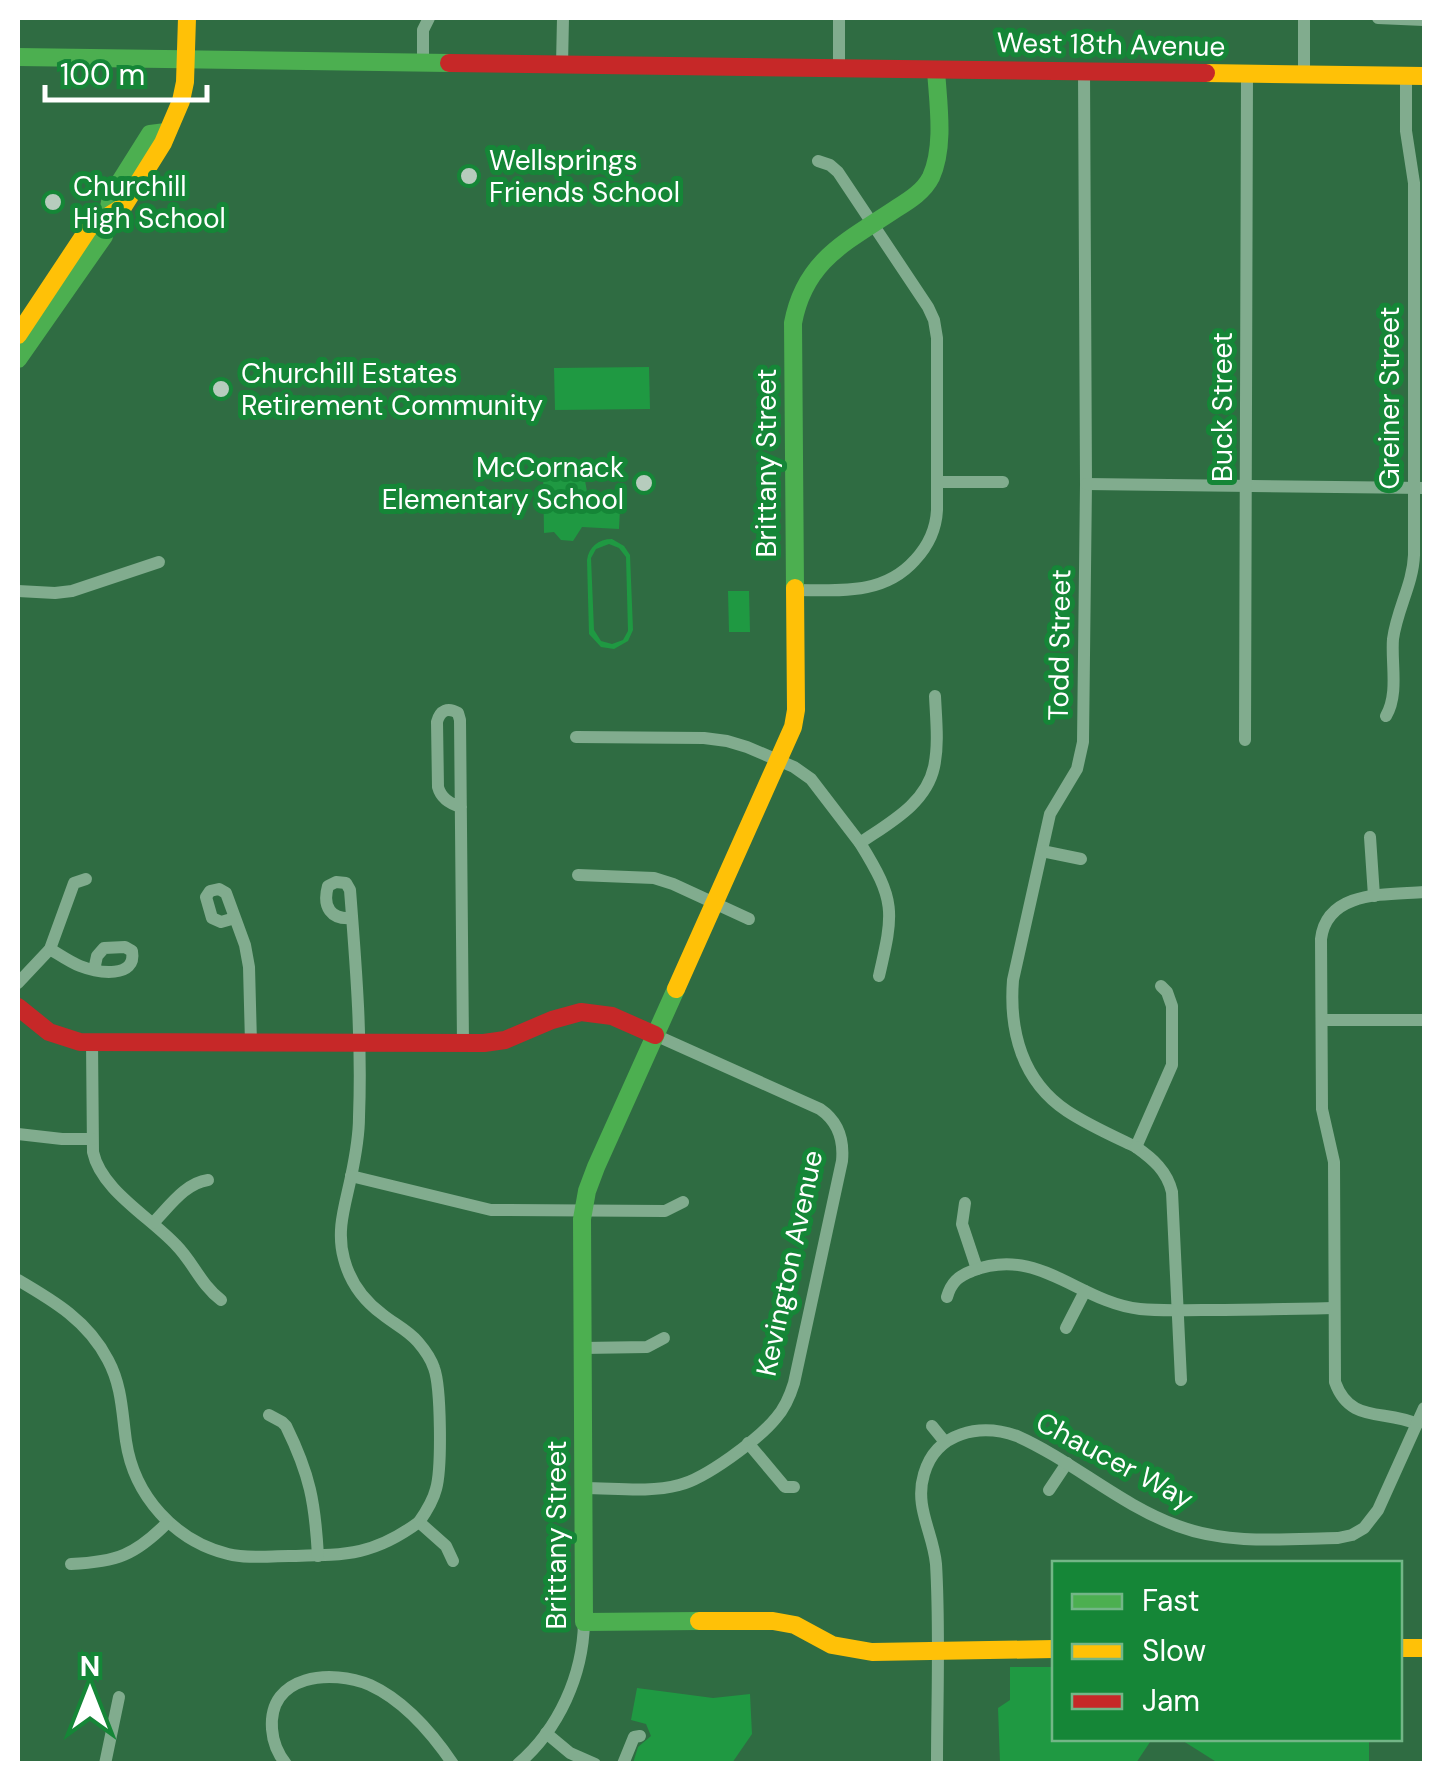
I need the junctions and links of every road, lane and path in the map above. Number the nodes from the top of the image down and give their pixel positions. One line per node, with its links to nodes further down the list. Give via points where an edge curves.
1 (187, 18): 9 (street)
2 (429, 18): 10 (street)
3 (562, 18): 11 (street)
4 (839, 18): 12 (street)
5 (1304, 18): 16 (street)
6 (1378, 18): 7 (street)
7 (1424, 20)
8 (18, 58): 9 (street, West 18th Avenue)
9 (186, 60): 10 (street, West 18th Avenue); 19 (street, via 181,101 166,132 150,134 111,196)
10 (423, 63): 11 (street, West 18th Avenue)
11 (562, 65): 12 (street, West 18th Avenue)
12 (839, 68): 13 (street, West 18th Avenue)
13 (936, 70): 14 (street, West 18th Avenue); 20 (street, Brittany Street, via 932,175 920,192)
14 (1084, 71): 15 (street, West 18th Avenue); 26 (street, Todd Street)
15 (1247, 74): 16 (street, West 18th Avenue); 27 (street, Buck Street)
16 (1304, 75): 17 (street, West 18th Avenue)
17 (1415, 76): 21 (street, Greiner Street, via 1405,123)
18 (818, 161): 20 (street, via 834,168)
19 (107, 218): 22 (street, via 90,228); 23 (street, via 104,236)
20 (873, 224): 24 (street, via 934,320); 30 (street, Brittany Street, via 818,263 794,314)
21 (1419, 229): 28 (street, Greiner Street)
22 (18, 335)
23 (18, 359)
24 (937, 482): 25 (street); 30 (street, via 932,537 904,572 870,588)
25 (1003, 482)
26 (1086, 484): 27 (street); 40 (street, Todd Street, via 1083,742 1050,814)
27 (1247, 485): 28 (street); 35 (street, Buck Street)
28 (1419, 488): 33 (street, Greiner Street, via 1413,567 1394,630)
29 (159, 562): 31 (street, via 66,592)
30 (794, 590): 36 (street, Brittany Street, via 795,720)
31 (18, 591)
32 (935, 696): 39 (street, via 932,776 914,804)
33 (1386, 716)
34 (576, 737): 36 (street, via 704,738)
35 (1245, 740)
36 (779, 760): 39 (street, via 816,784); 46 (street, Brittany Street)
37 (461, 806): 37 (street, via 438,787 437,722 445,710 460,720); 62 (street)
38 (1370, 837): 45 (street)
39 (860, 843): 52 (street, via 881,876 890,909)
40 (1042, 851): 41 (street); 65 (street, Todd Street, via 1013,980 1018,1048 1055,1102)
41 (1082, 859)
42 (578, 875): 46 (street, via 654,878)
43 (86, 879): 50 (street, via 74,883)
44 (1424, 892): 45 (street)
45 (1374, 896): 56 (street, via 1326,910)
46 (715, 904): 49 (street); 58 (street, Brittany Street)
47 (235, 918): 60 (street, via 249,967)
48 (352, 918): 61 (street)
49 (749, 918)
50 (50, 950): 51 (street); 53 (street)
51 (94, 970)
52 (879, 976)
53 (18, 983)
54 (1161, 986): 65 (street, via 1172,1006 1172,1065)
55 (18, 1007): 59 (street, Kevington Avenue, via 49,1032)
56 (1322, 1020): 57 (street); 77 (street, via 1322,1109 1334,1162)
57 (1424, 1020)
58 (656, 1035): 62 (street, Kevington Avenue, via 612,1016 581,1012 506,1040); 70 (street, Brittany Street); 88 (street, Kevington Avenue, via 820,1109 841,1138 842,1161 791,1392 776,1418)
59 (92, 1042): 60 (street, Kevington Avenue); 64 (street)
60 (251, 1043): 61 (street, Kevington Avenue)
61 (359, 1043): 62 (street, Kevington Avenue); 66 (street)
62 (462, 1044)
63 (18, 1134): 64 (street)
64 (92, 1139): 71 (street, via 102,1175)
65 (1136, 1147): 78 (street, Todd Street, via 1154,1160 1172,1192)
66 (351, 1176): 70 (street, via 490,1210); 93 (street, via 340,1227 348,1270 356,1288 416,1340 434,1368 439,1468)
67 (208, 1180): 71 (street, via 188,1186)
68 (683, 1202): 70 (street, via 666,1211)
69 (965, 1203): 72 (street, via 962,1224)
70 (582, 1212): 81 (street, Brittany Street)
71 (154, 1223): 76 (street)
72 (976, 1269): 74 (street, via 1032,1266); 75 (street, via 954,1281)
73 (18, 1280): 94 (street, via 56,1302 96,1339 120,1390 131,1464)
74 (1085, 1291): 78 (street, via 1135,1309); 79 (street)
75 (946, 1297)
76 (221, 1300)
77 (1333, 1308): 78 (street); 85 (street, via 1335,1382 1345,1410)
78 (1178, 1310): 82 (street, Todd Street)
79 (1066, 1328)
80 (664, 1338): 81 (street, via 647,1347)
81 (582, 1348): 90 (street, Brittany Street)
82 (1180, 1380)
83 (1424, 1408): 85 (street, Chaucer Way)
84 (268, 1415): 95 (street, via 286,1426 306,1471)
85 (1417, 1424): 89 (street, Chaucer Way, via 1372,1519 1338,1538 1236,1538 1182,1528)
86 (932, 1426): 87 (street)
87 (945, 1442): 89 (street, Chaucer Way, via 970,1431 999,1430); 100 (street, via 928,1462 920,1499 935,1558)
88 (748, 1443): 90 (street, Kevington Avenue, via 676,1486); 91 (street, via 785,1487)
89 (1066, 1463): 92 (street)
90 (584, 1488): 98 (street, Brittany Street)
91 (794, 1488)
92 (1049, 1490)
93 (420, 1522): 95 (street, via 378,1548); 96 (street)
94 (167, 1523): 95 (street, via 230,1554); 97 (street, via 122,1558)
95 (318, 1556)
96 (452, 1560)
97 (71, 1564)
98 (584, 1622): 100 (street, via 773,1621 850,1649); 102 (street, Brittany Street, via 579,1667)
99 (1052, 1649): 100 (street)
100 (937, 1651): 110 (street)
101 (119, 1697): 105 (street)
102 (546, 1733): 107 (street, Brittany Street); 108 (street)
103 (640, 1736): 109 (street, via 634,1736)
104 (285, 1762): 106 (street, via 272,1731 278,1698 298,1682 324,1677 364,1683 391,1697)
105 (105, 1764)
106 (454, 1764)
107 (518, 1764)
108 (595, 1764)
109 (622, 1764)
110 (937, 1764)

